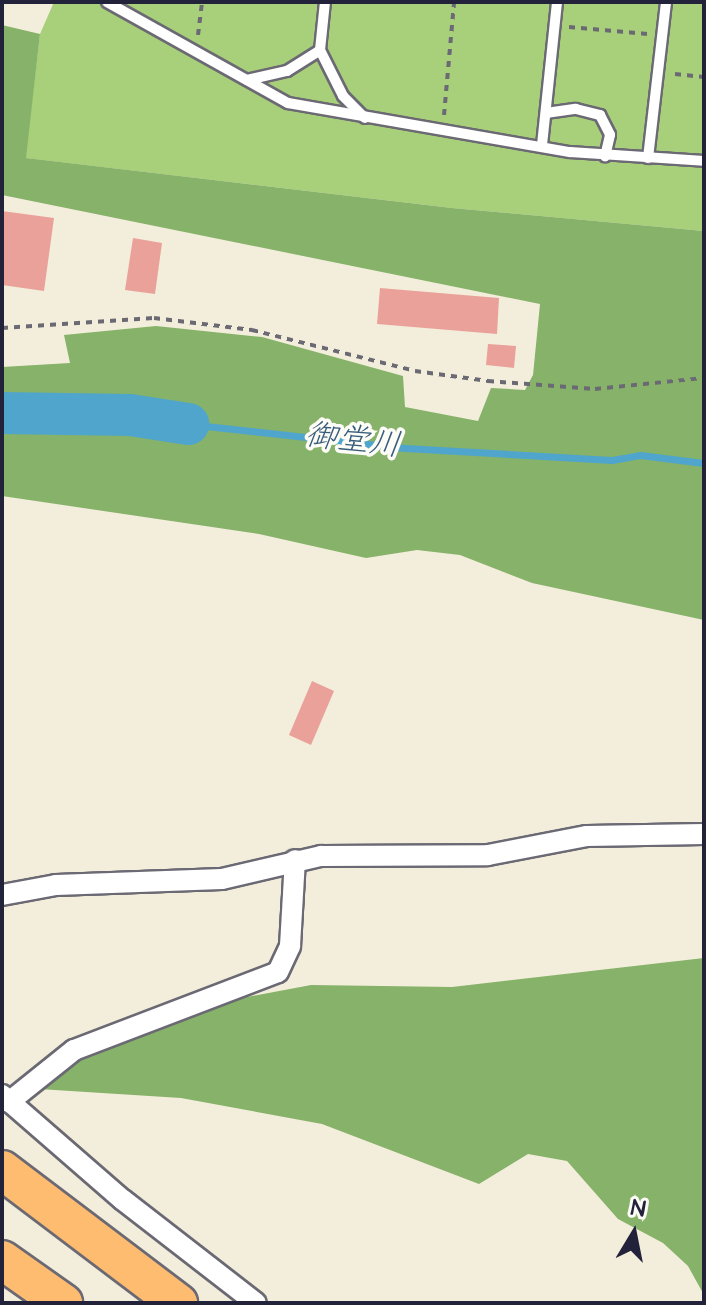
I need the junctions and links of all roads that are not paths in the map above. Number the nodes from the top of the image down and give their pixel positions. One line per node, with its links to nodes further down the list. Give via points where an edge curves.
1 (107, 2): 6 (lane)
2 (325, 2): 5 (lane)
3 (557, 2): 7 (lane)
4 (666, 2): 11 (lane)
5 (320, 50): 6 (lane, via 287,71); 8 (lane, via 343,96)
6 (247, 80): 8 (lane, via 288,103)
7 (546, 113): 9 (lane); 10 (lane, via 576,109 600,115 610,135)
8 (366, 119): 9 (lane)
9 (542, 145): 10 (lane)
10 (605, 156): 11 (lane)
11 (648, 158): 12 (lane)
12 (704, 161)
13 (704, 834): 14 (street, via 587,836 488,855)
14 (295, 860): 15 (street, via 222,879 56,885); 16 (street, via 290,946 278,972 74,1050)
15 (2, 895)
16 (6, 1098): 21 (street, via 195,1259)
17 (2, 1170): 20 (highway)
18 (2, 1260): 19 (highway)
19 (63, 1303)
20 (178, 1303)
21 (256, 1303)

